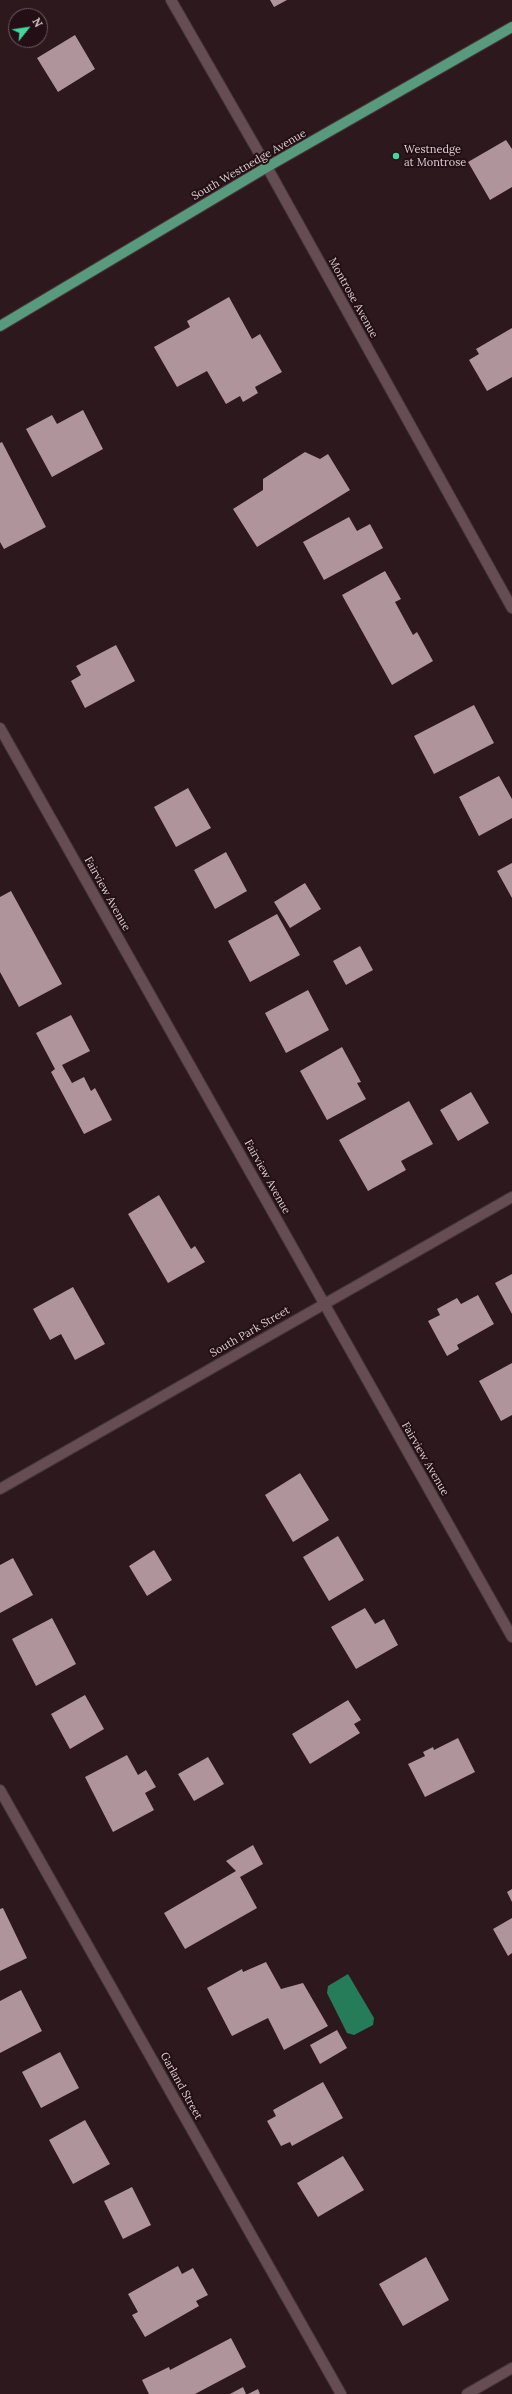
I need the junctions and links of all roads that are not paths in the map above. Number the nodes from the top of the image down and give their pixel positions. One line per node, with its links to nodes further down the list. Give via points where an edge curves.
1 (171, 0): 3 (street, Montrose Avenue)
2 (512, 27): 3 (main road, South Westnedge Avenue)
3 (267, 167): 4 (main road, South Westnedge Avenue); 5 (street, Montrose Avenue)
4 (0, 326)
5 (512, 608)
6 (0, 728): 8 (street, Fairview Avenue)
7 (512, 1197): 8 (street, South Park Street)
8 (324, 1304): 9 (street, South Park Street); 10 (street, Fairview Avenue)
9 (0, 1489)
10 (512, 1636)
11 (0, 1790): 13 (street, Garland Street)
12 (512, 2368): 14 (street)
13 (341, 2394)
14 (467, 2394)

